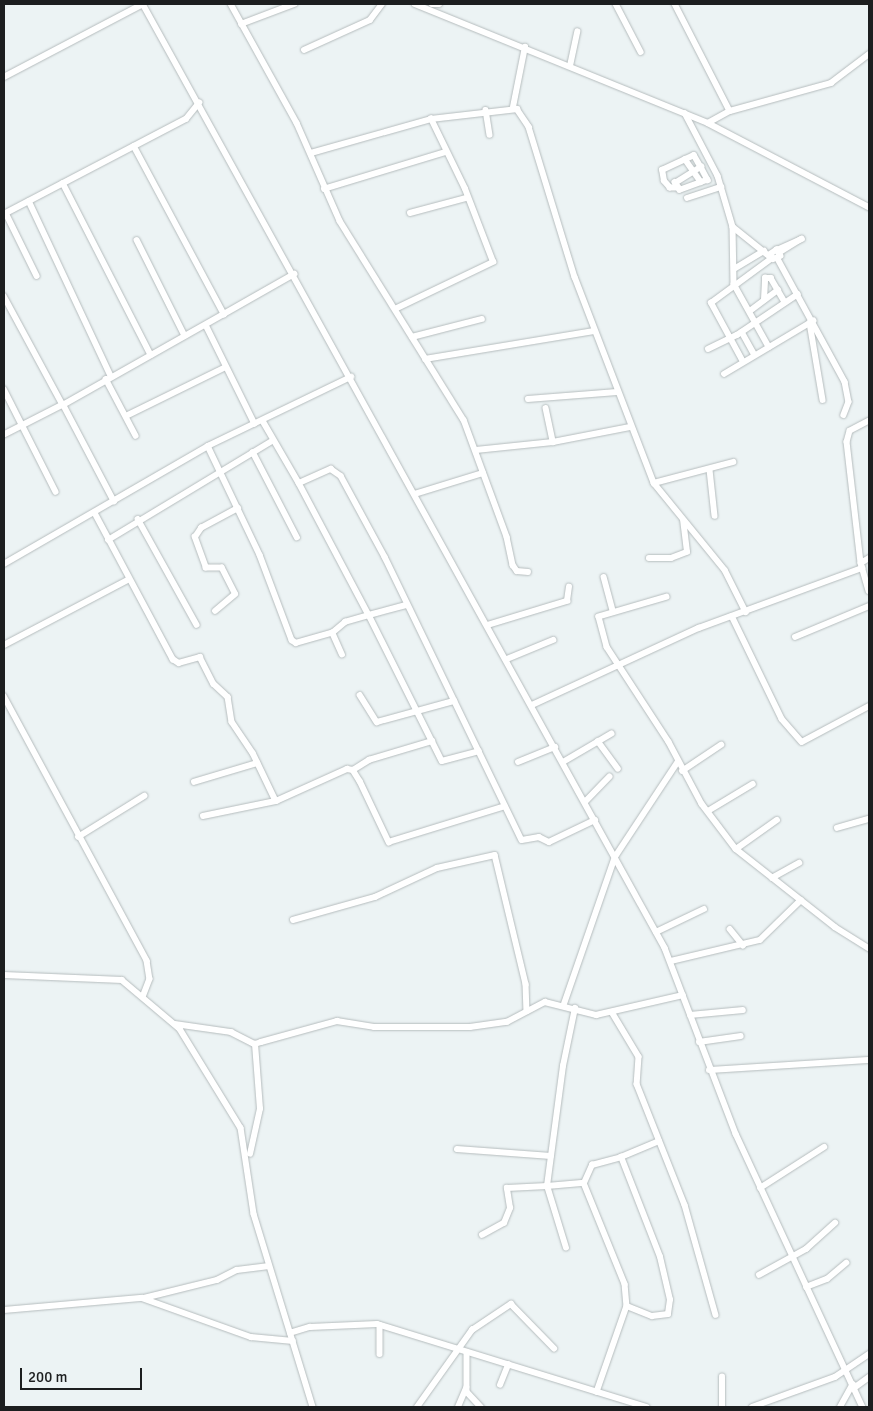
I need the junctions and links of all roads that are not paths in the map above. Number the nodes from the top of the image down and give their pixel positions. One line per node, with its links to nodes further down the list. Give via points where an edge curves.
1 (143, 4): 17 (street); 18 (street)
2 (231, 4): 10 (street)
3 (294, 4): 10 (street)
4 (382, 4): 13 (street, via 370,20)
5 (415, 4): 9 (street)
6 (439, 4): 9 (street)
7 (616, 4): 14 (street)
8 (675, 4): 21 (street)
9 (432, 6): 12 (street)
10 (242, 24): 28 (street)
11 (577, 32): 16 (street)
12 (525, 47): 16 (street); 19 (street)
13 (304, 50)
14 (641, 52)
15 (869, 54): 21 (street, via 831,83)
16 (570, 66): 22 (street)
17 (4, 77)
18 (199, 104): 26 (street, via 186,119); 51 (street)
19 (513, 107): 20 (street); 67 (street, via 529,127)
20 (486, 110): 23 (street); 25 (street)
21 (730, 111): 24 (street)
22 (685, 113): 24 (street); 35 (street)
23 (430, 120): 27 (street); 28 (street)
24 (708, 123): 41 (street)
25 (490, 134)
26 (134, 146): 33 (street); 62 (street)
27 (446, 152): 36 (street); 38 (street)
28 (311, 153): 36 (street)
29 (685, 159): 30 (street, via 694,155); 31 (street); 34 (street, via 660,173 670,188)
30 (701, 167): 31 (street); 32 (street)
31 (693, 171): 32 (street); 34 (street, via 675,183)
32 (703, 182): 34 (street); 37 (street)
33 (63, 183): 40 (street); 74 (street)
34 (677, 188)
35 (721, 188): 37 (street); 44 (street)
36 (324, 190): 60 (street)
37 (709, 190): 39 (street)
38 (466, 198): 42 (street); 60 (street, via 493,262)
39 (687, 198)
40 (29, 201): 43 (street); 80 (street)
41 (869, 207)
42 (410, 213)
43 (5, 214): 52 (street)
44 (733, 227): 47 (street); 49 (street)
45 (137, 240): 69 (street)
46 (803, 241): 48 (street)
47 (764, 252): 48 (street); 49 (street)
48 (776, 255): 50 (street); 56 (street)
49 (734, 269): 54 (street)
50 (758, 269): 53 (street); 54 (street)
51 (294, 274): 62 (street); 81 (street)
52 (37, 276)
53 (765, 278): 55 (street, via 770,277); 58 (street)
54 (734, 284): 61 (street); 71 (street, via 710,306)
55 (778, 290): 58 (street); 59 (street)
56 (798, 294): 59 (street); 65 (street)
57 (4, 296): 86 (street)
58 (764, 300): 61 (street)
59 (785, 302): 64 (street)
60 (395, 309): 70 (street)
61 (750, 311): 64 (street)
62 (224, 314): 66 (street)
63 (482, 320): 70 (street)
64 (755, 321): 68 (street); 72 (street)
65 (811, 322): 72 (street); 85 (street); 88 (street, via 845,382 849,402)
66 (206, 326): 69 (street); 78 (street)
67 (594, 331): 76 (street); 83 (street)
68 (742, 332): 71 (street); 75 (street)
69 (186, 336): 74 (street)
70 (412, 337): 76 (street)
71 (730, 339): 73 (street); 77 (street)
72 (769, 347): 75 (street)
73 (708, 348)
74 (151, 355): 80 (street)
75 (755, 355): 77 (street)
76 (425, 359): 100 (street, via 464,420)
77 (743, 362): 79 (street)
78 (226, 367): 89 (street); 92 (street)
79 (724, 374)
80 (109, 377): 86 (street); 89 (street)
81 (351, 377): 90 (street); 109 (street)
82 (4, 389): 93 (street)
83 (617, 392): 84 (street); 94 (street)
84 (528, 399)
85 (823, 400)
86 (63, 405): 93 (street); 110 (street)
87 (546, 408): 98 (street)
88 (844, 415)
89 (126, 416): 96 (street)
90 (263, 421): 92 (street); 97 (street)
91 (869, 421): 121 (street, via 850,431 846,442)
92 (255, 424): 99 (street)
93 (22, 426): 95 (street); 108 (street)
94 (630, 427): 98 (street); 107 (street)
95 (4, 435)
96 (136, 436)
97 (272, 441): 101 (street); 106 (street)
98 (553, 442): 100 (street)
99 (208, 446): 104 (street); 110 (street)
100 (476, 450): 105 (street)
101 (253, 452): 104 (street); 116 (street)
102 (733, 462): 103 (street)
103 (710, 470): 107 (street); 113 (street)
104 (220, 471): 111 (street); 114 (street)
105 (483, 473): 109 (street); 122 (street, via 508,537 512,565 517,571)
106 (298, 483): 128 (street, via 331,469 338,472); 133 (street)
107 (654, 483): 115 (street)
108 (56, 492)
109 (415, 494): 136 (street)
110 (114, 502): 112 (street)
111 (238, 508): 131 (street, via 201,528 195,537 206,568 222,568 235,594); 137 (street, via 294,642)
112 (95, 513): 117 (street); 120 (street)
113 (715, 516)
114 (138, 519): 117 (street); 135 (street)
115 (682, 521): 118 (street, via 687,552 671,558); 132 (street, via 724,570)
116 (297, 537)
117 (108, 540): 124 (street)
118 (649, 558)
119 (869, 558): 121 (street)
120 (4, 564)
121 (861, 566): 126 (street); 132 (street)
122 (528, 572)
123 (604, 577): 130 (street)
124 (128, 580): 140 (street); 158 (street, via 172,659 179,663 200,657 214,684 228,697 232,722)
125 (569, 587): 136 (street, via 567,601)
126 (869, 591)
127 (667, 597): 130 (street)
128 (407, 605): 133 (street); 146 (street)
129 (869, 606): 138 (street)
130 (613, 610): 143 (street, via 598,620 607,647)
131 (215, 611)
132 (746, 612): 134 (street)
133 (369, 616): 137 (street, via 345,622); 149 (street)
134 (732, 616): 143 (street); 148 (street, via 777,711 802,742)
135 (197, 625)
136 (488, 625): 142 (street)
137 (332, 633): 141 (street)
138 (795, 637)
139 (553, 640): 142 (street)
140 (4, 645)
141 (342, 656)
142 (507, 659): 147 (street)
143 (620, 664): 147 (street); 159 (street, via 669,742)
144 (360, 695): 149 (street, via 377,722)
145 (4, 696): 176 (street)
146 (454, 701): 149 (street); 155 (street)
147 (532, 705): 154 (street)
148 (869, 706)
149 (417, 713): 152 (street)
150 (611, 734): 151 (street)
151 (598, 741): 157 (street); 160 (street)
152 (432, 742): 155 (street, via 442,761); 161 (street, via 369,760)
153 (721, 745): 162 (street)
154 (555, 747): 156 (street); 157 (street)
155 (479, 751): 169 (street)
156 (518, 762)
157 (564, 762): 168 (street)
158 (257, 763): 164 (street); 167 (street)
159 (676, 763): 162 (street); 178 (street)
160 (618, 769)
161 (353, 770): 167 (street); 169 (street, via 390,842)
162 (682, 771): 170 (street)
163 (609, 777): 168 (street)
164 (194, 782)
165 (753, 784): 170 (street)
166 (144, 796): 176 (street)
167 (276, 801): 171 (street)
168 (585, 802): 173 (street)
169 (505, 806): 173 (street, via 523,842 539,837 550,842)
170 (708, 812): 177 (street)
171 (203, 816)
172 (869, 819): 175 (street)
173 (595, 820): 178 (street)
174 (777, 820): 177 (street)
175 (837, 828)
176 (78, 837): 191 (street, via 147,961 150,979)
177 (736, 849): 180 (street)
178 (616, 857): 185 (street); 192 (street)
179 (799, 864): 180 (street)
180 (772, 878): 181 (street)
181 (801, 900): 186 (street, via 768,934); 187 (street)
182 (704, 909): 185 (street)
183 (293, 920): 195 (street, via 375,897 437,868 495,855 526,984)
184 (730, 929): 186 (street)
185 (656, 932): 188 (street)
186 (743, 945): 188 (street)
187 (869, 948)
188 (671, 961): 190 (street)
189 (4, 975): 191 (street, via 122,980)
190 (683, 995): 196 (street); 197 (street)
191 (143, 997): 198 (street)
192 (564, 1004): 193 (street); 195 (street, via 545,1002)
193 (575, 1008): 196 (street, via 596,1015); 207 (street)
194 (743, 1010): 197 (street)
195 (527, 1011): 201 (street, via 507,1022 470,1026 374,1027 337,1022)
196 (612, 1012): 204 (street, via 639,1058 637,1084)
197 (690, 1015): 200 (street)
198 (175, 1024): 201 (street, via 231,1032); 209 (street, via 241,1128)
199 (741, 1036): 200 (street)
200 (699, 1042): 203 (street)
201 (255, 1044): 209 (street, via 260,1109)
202 (869, 1060): 203 (street)
203 (709, 1070): 212 (street)
204 (659, 1141): 208 (street); 224 (street, via 685,1205)
205 (824, 1148): 212 (street)
206 (457, 1149): 207 (street)
207 (551, 1156): 211 (street)
208 (621, 1157): 210 (street, via 592,1165); 222 (street, via 660,1257 670,1300 668,1314 662,1317)
209 (248, 1168): 218 (street)
210 (584, 1183): 211 (street); 222 (street, via 625,1284)
211 (547, 1186): 214 (street, via 507,1188 510,1208 504,1223); 215 (street)
212 (760, 1188): 216 (street)
213 (835, 1223): 216 (street)
214 (482, 1235)
215 (566, 1248)
216 (792, 1256): 219 (street); 220 (street)
217 (846, 1263): 220 (street, via 827,1279)
218 (269, 1266): 221 (street, via 237,1270 217,1280); 226 (street)
219 (758, 1275)
220 (806, 1287): 234 (street)
221 (142, 1298): 223 (street); 227 (street, via 251,1337)
222 (626, 1306): 240 (street)
223 (4, 1310)
224 (716, 1315)
225 (380, 1325): 226 (street, via 310,1327); 229 (street); 231 (street)
226 (290, 1334): 227 (street)
227 (293, 1341): 241 (street)
228 (554, 1348): 229 (street, via 511,1304 481,1321)
229 (458, 1349): 230 (street); 242 (street)
230 (467, 1352): 233 (street); 238 (street)
231 (380, 1354)
232 (869, 1354): 234 (street)
233 (508, 1366): 237 (street); 240 (street)
234 (845, 1368): 239 (street); 247 (street, via 834,1377)
235 (722, 1377): 246 (street)
236 (868, 1379): 239 (street)
237 (500, 1385)
238 (467, 1386): 243 (street); 244 (street)
239 (854, 1386): 248 (street); 249 (street)
240 (597, 1392): 245 (street)
241 (313, 1407)
242 (417, 1407)
243 (458, 1407)
244 (480, 1407)
245 (647, 1407)
246 (722, 1407)
247 (752, 1407)
248 (840, 1407)
249 (862, 1407)

